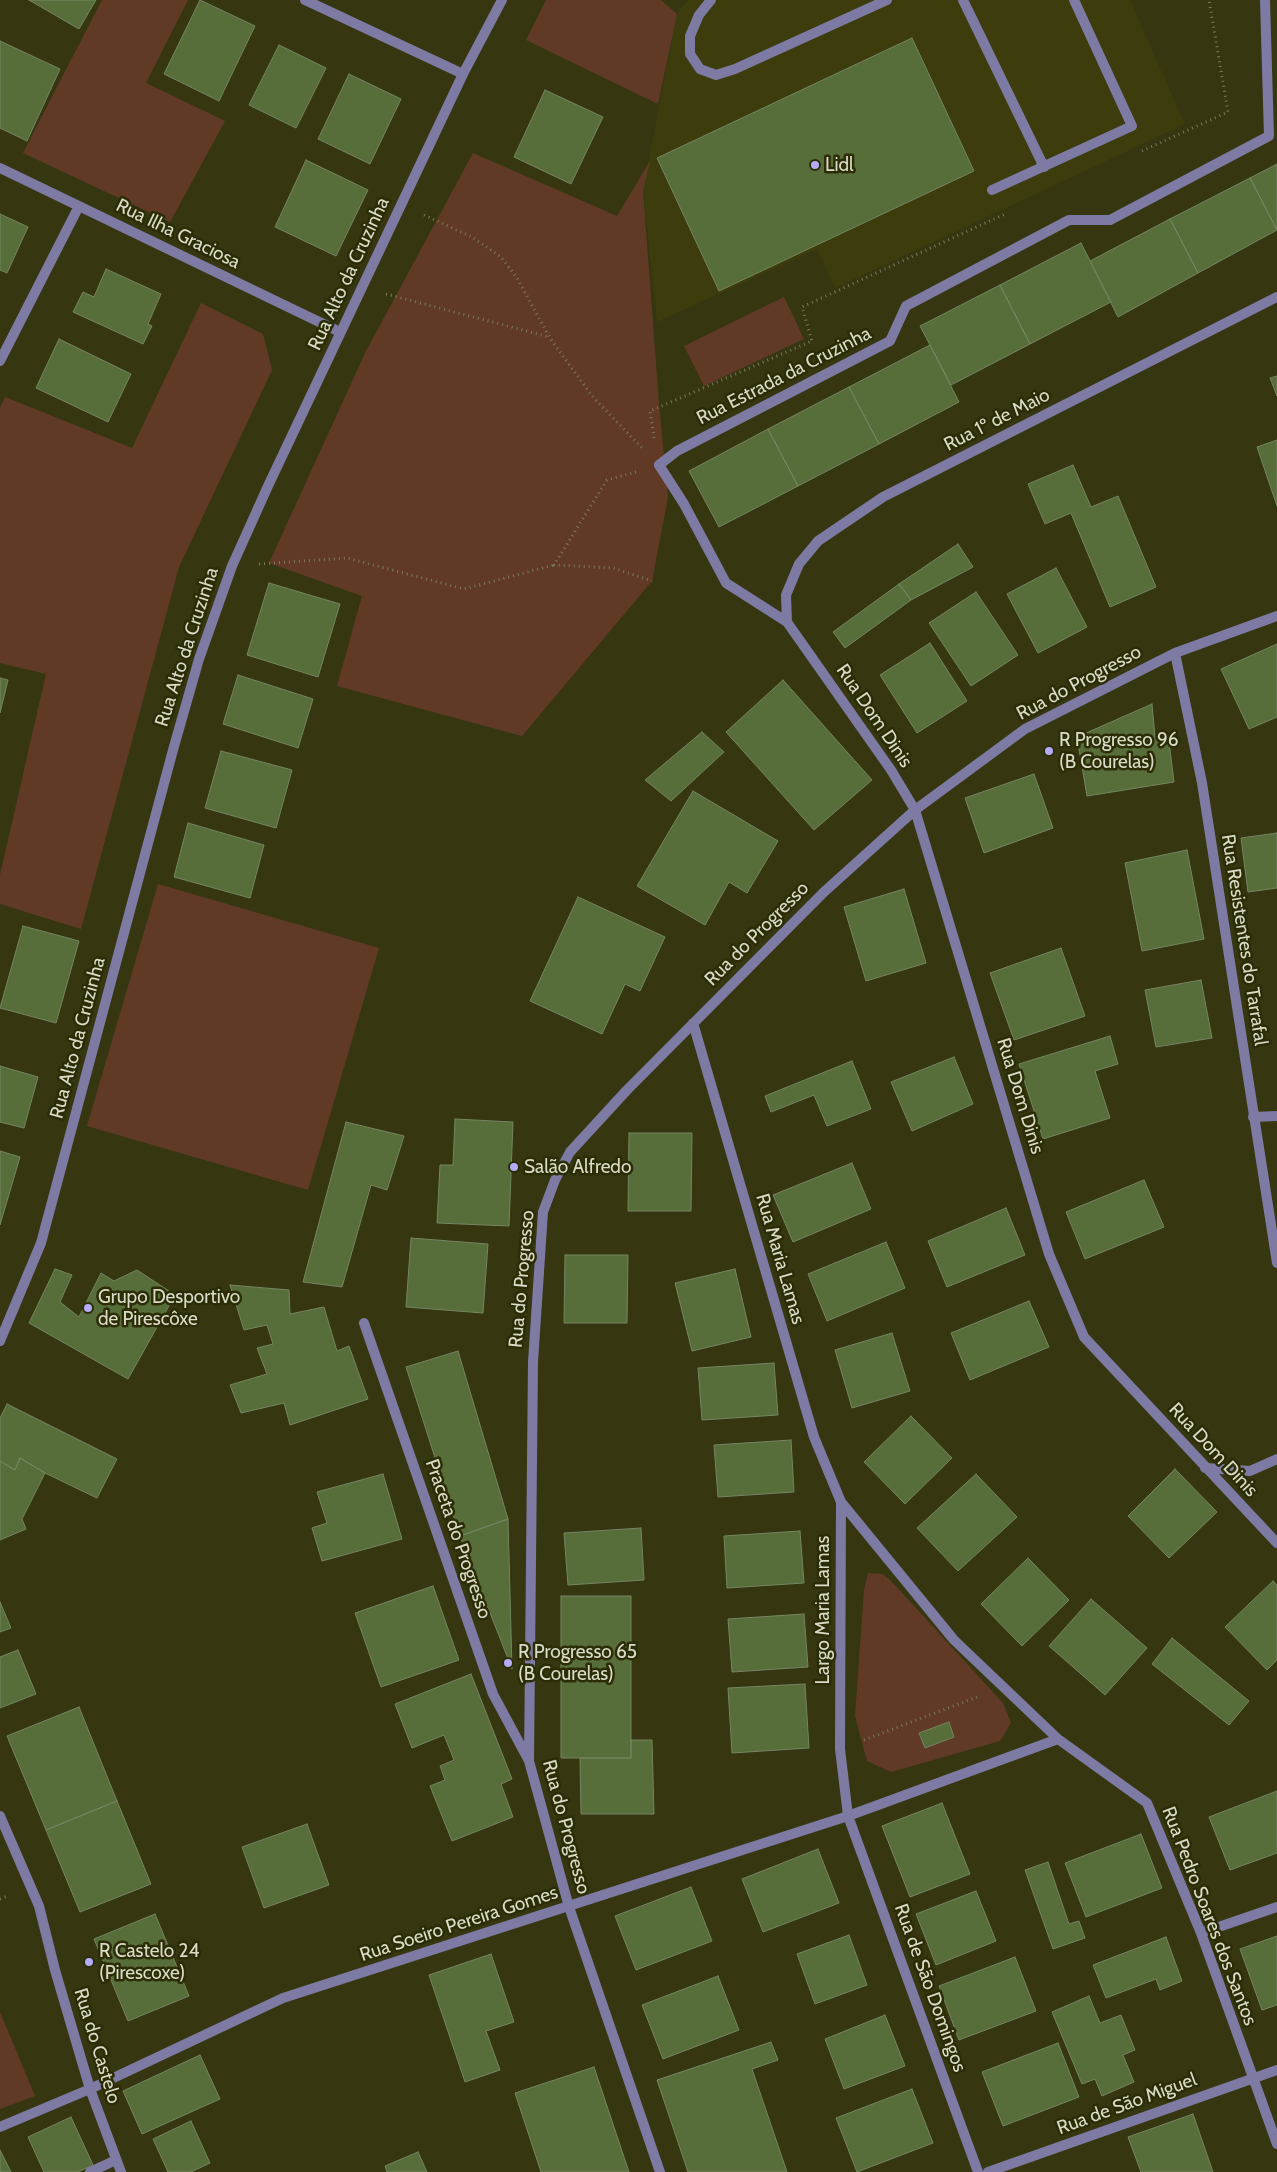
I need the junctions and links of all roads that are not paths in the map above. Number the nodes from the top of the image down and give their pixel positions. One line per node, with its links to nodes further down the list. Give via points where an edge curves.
1 (305, 0): 8 (street)
2 (502, 0): 8 (street, Rua Alto da Cruzinha)
3 (711, 0): 4 (street, via 699,15 690,36 690,54 700,69 716,76)
4 (886, 0)
5 (963, 0): 9 (street)
6 (1074, 0): 9 (street, via 1132,126)
7 (1265, 0): 17 (street, Rua Estrada da Cruzinha, via 1269,136 1110,220 1069,220 906,306 890,341 677,451 658,466 684,504 726,583)
8 (463, 74): 14 (street, Rua Alto da Cruzinha)
9 (1044, 167): 11 (street)
10 (0, 168): 12 (street, Rua Ilha Graciosa)
11 (992, 190)
12 (79, 206): 14 (street, Rua Ilha Graciosa); 15 (street)
13 (1277, 297): 17 (street, Rua 1º de Maio, via 883,497 818,541 799,564 786,595)
14 (340, 332): 25 (street, Rua Alto da Cruzinha, via 232,566 199,658 41,1243)
15 (0, 361)
16 (1277, 616): 18 (street, Rua do Progresso)
17 (786, 622): 19 (street, Rua Dom Dinis, via 892,770)
18 (1175, 653): 19 (street, Rua do Progresso, via 1025,729); 22 (street, Rua Resistentes do Tarrafal, via 1202,783)
19 (916, 810): 20 (street, Rua do Progresso, via 824,892); 27 (street, Rua Dom Dinis, via 1049,1254 1084,1337)
20 (693, 1023): 28 (street, Rua Maria Lamas, via 814,1437); 31 (street, Rua do Progresso, via 570,1152 543,1212 533,1362)
21 (1277, 1116): 22 (street)
22 (1253, 1118): 23 (street, Rua Resistentes do Tarrafal)
23 (1277, 1263)
24 (364, 1322): 31 (street, Praceta do Progresso, via 493,1694)
25 (0, 1341)
26 (1277, 1459): 27 (street, via 1250,1471)
27 (1205, 1468): 29 (street, Rua Dom Dinis)
28 (842, 1502): 30 (street, Largo Maria Lamas, via 954,1640); 33 (street, Largo Maria Lamas, via 840,1749)
29 (1277, 1543)
30 (1058, 1739): 33 (street); 36 (street, Rua Pedro Soares dos Santos, via 1147,1803)
31 (529, 1761): 35 (street, Rua do Progresso)
32 (0, 1816): 39 (street, Rua do Castelo, via 39,1906)
33 (848, 1816): 35 (street, Rua Soeiro Pereira Gomes); 46 (street, Rua de São Domingos)
34 (1277, 1907): 36 (street)
35 (569, 1908): 39 (street, Rua Soeiro Pereira Gomes, via 284,1998); 45 (street, Rua do Progresso)
36 (1201, 1933): 38 (street, Rua Pedro Soares dos Santos)
37 (1277, 2070): 38 (street, Rua de São Miguel)
38 (1252, 2079): 41 (street, Rua Pedro Soares dos Santos); 47 (street, Rua de São Miguel)
39 (90, 2089): 40 (street, Rua Soeiro Pereira Gomes); 42 (street, Rua do Castelo)
40 (0, 2126)
41 (1277, 2144)
42 (116, 2160): 43 (street); 44 (street, Rua do Castelo)
43 (90, 2172)
44 (121, 2172)
45 (660, 2172)
46 (978, 2172)
47 (988, 2172)

